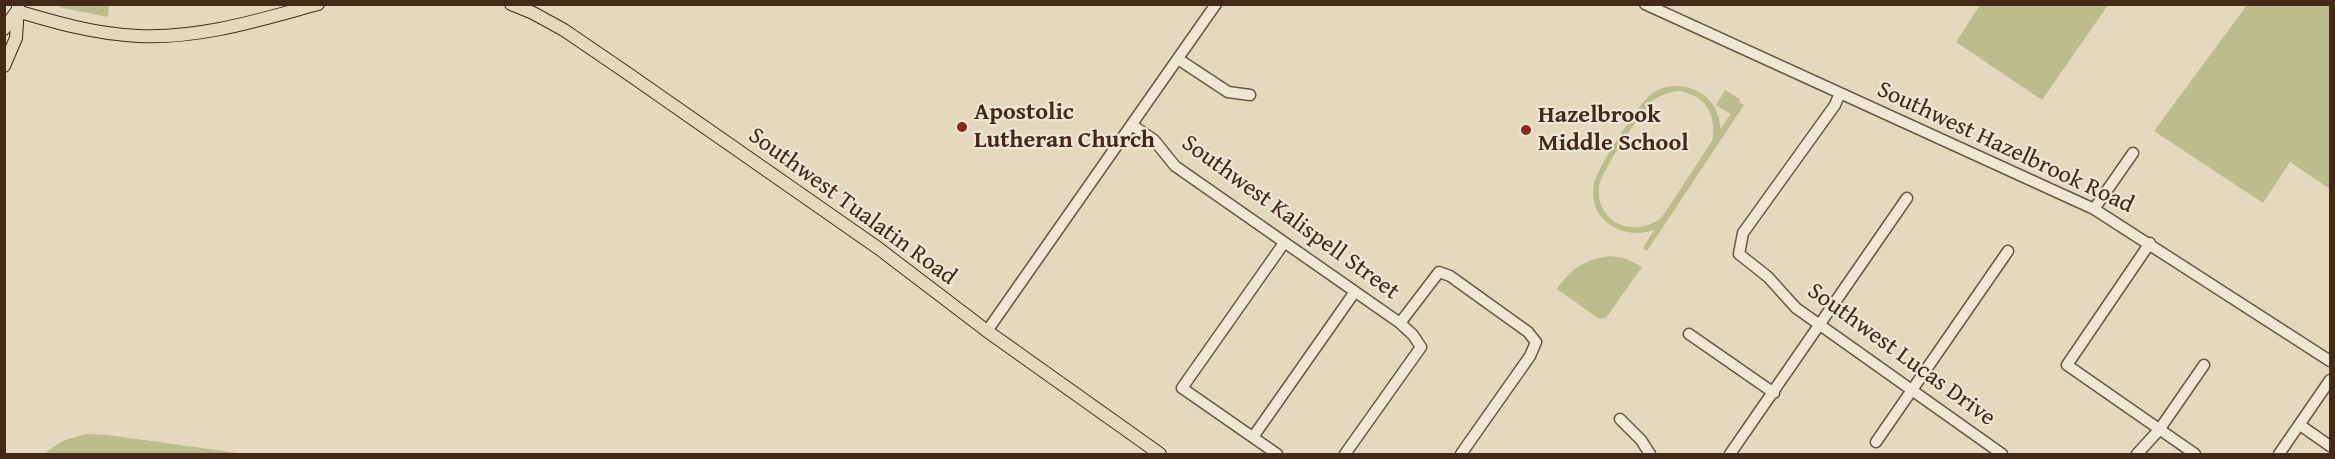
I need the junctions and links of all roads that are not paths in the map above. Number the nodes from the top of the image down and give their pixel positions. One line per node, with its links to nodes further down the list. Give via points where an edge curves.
1 (318, 4): 5 (main road, via 223,28 160,36 83,29)
2 (511, 4): 21 (main road, Southwest Tualatin Road, via 550,22 600,54 878,248)
3 (1216, 4): 7 (street)
4 (1645, 4): 9 (street, Southwest Hazelbrook Road)
5 (18, 8): 6 (main road); 8 (main road, via 16,38)
6 (4, 29)
7 (1178, 59): 10 (street, via 1228,92); 11 (street)
8 (4, 66)
9 (1840, 93): 14 (street, Southwest Hazelbrook Road); 20 (street, Southwest Lucas Drive, via 1743,233 1739,254 1768,276 1796,308)
10 (1250, 95)
11 (1132, 125): 15 (street, Southwest Kalispell Street, via 1154,140 1175,166); 21 (street)
12 (2133, 153): 14 (street)
13 (1907, 198): 20 (street)
14 (2094, 209): 16 (street, Southwest Hazelbrook Road)
15 (1284, 243): 18 (street, Southwest Kalispell Street); 31 (street, via 1182,388)
16 (2150, 243): 23 (street, Southwest Hazelbrook Road); 30 (street, via 2067,365)
17 (2008, 251): 26 (street)
18 (1354, 293): 19 (street, Southwest Kalispell Street); 31 (street)
19 (1400, 323): 36 (street, Southwest Kalispell Street, via 1421,347); 37 (street, via 1439,272 1450,276 1536,342)
20 (1821, 325): 26 (street, Southwest Lucas Drive); 27 (street)
21 (987, 331): 34 (main road, Southwest Tualatin Road)
22 (1689, 334): 27 (street)
23 (2331, 361)
24 (2204, 365): 30 (street)
25 (2331, 380): 29 (street)
26 (1911, 391): 32 (street); 40 (street, Southwest Lucas Drive)
27 (1774, 393): 39 (street)
28 (1620, 419): 38 (street)
29 (2300, 425): 33 (street); 43 (street)
30 (2159, 430): 41 (street); 42 (street)
31 (1253, 438): 35 (street)
32 (1876, 442)
33 (2331, 446)
34 (1160, 454)
35 (1276, 454)
36 (1345, 454)
37 (1461, 454)
38 (1650, 454)
39 (1730, 454)
40 (2002, 454)
41 (2137, 454)
42 (2195, 454)
43 (2279, 454)

